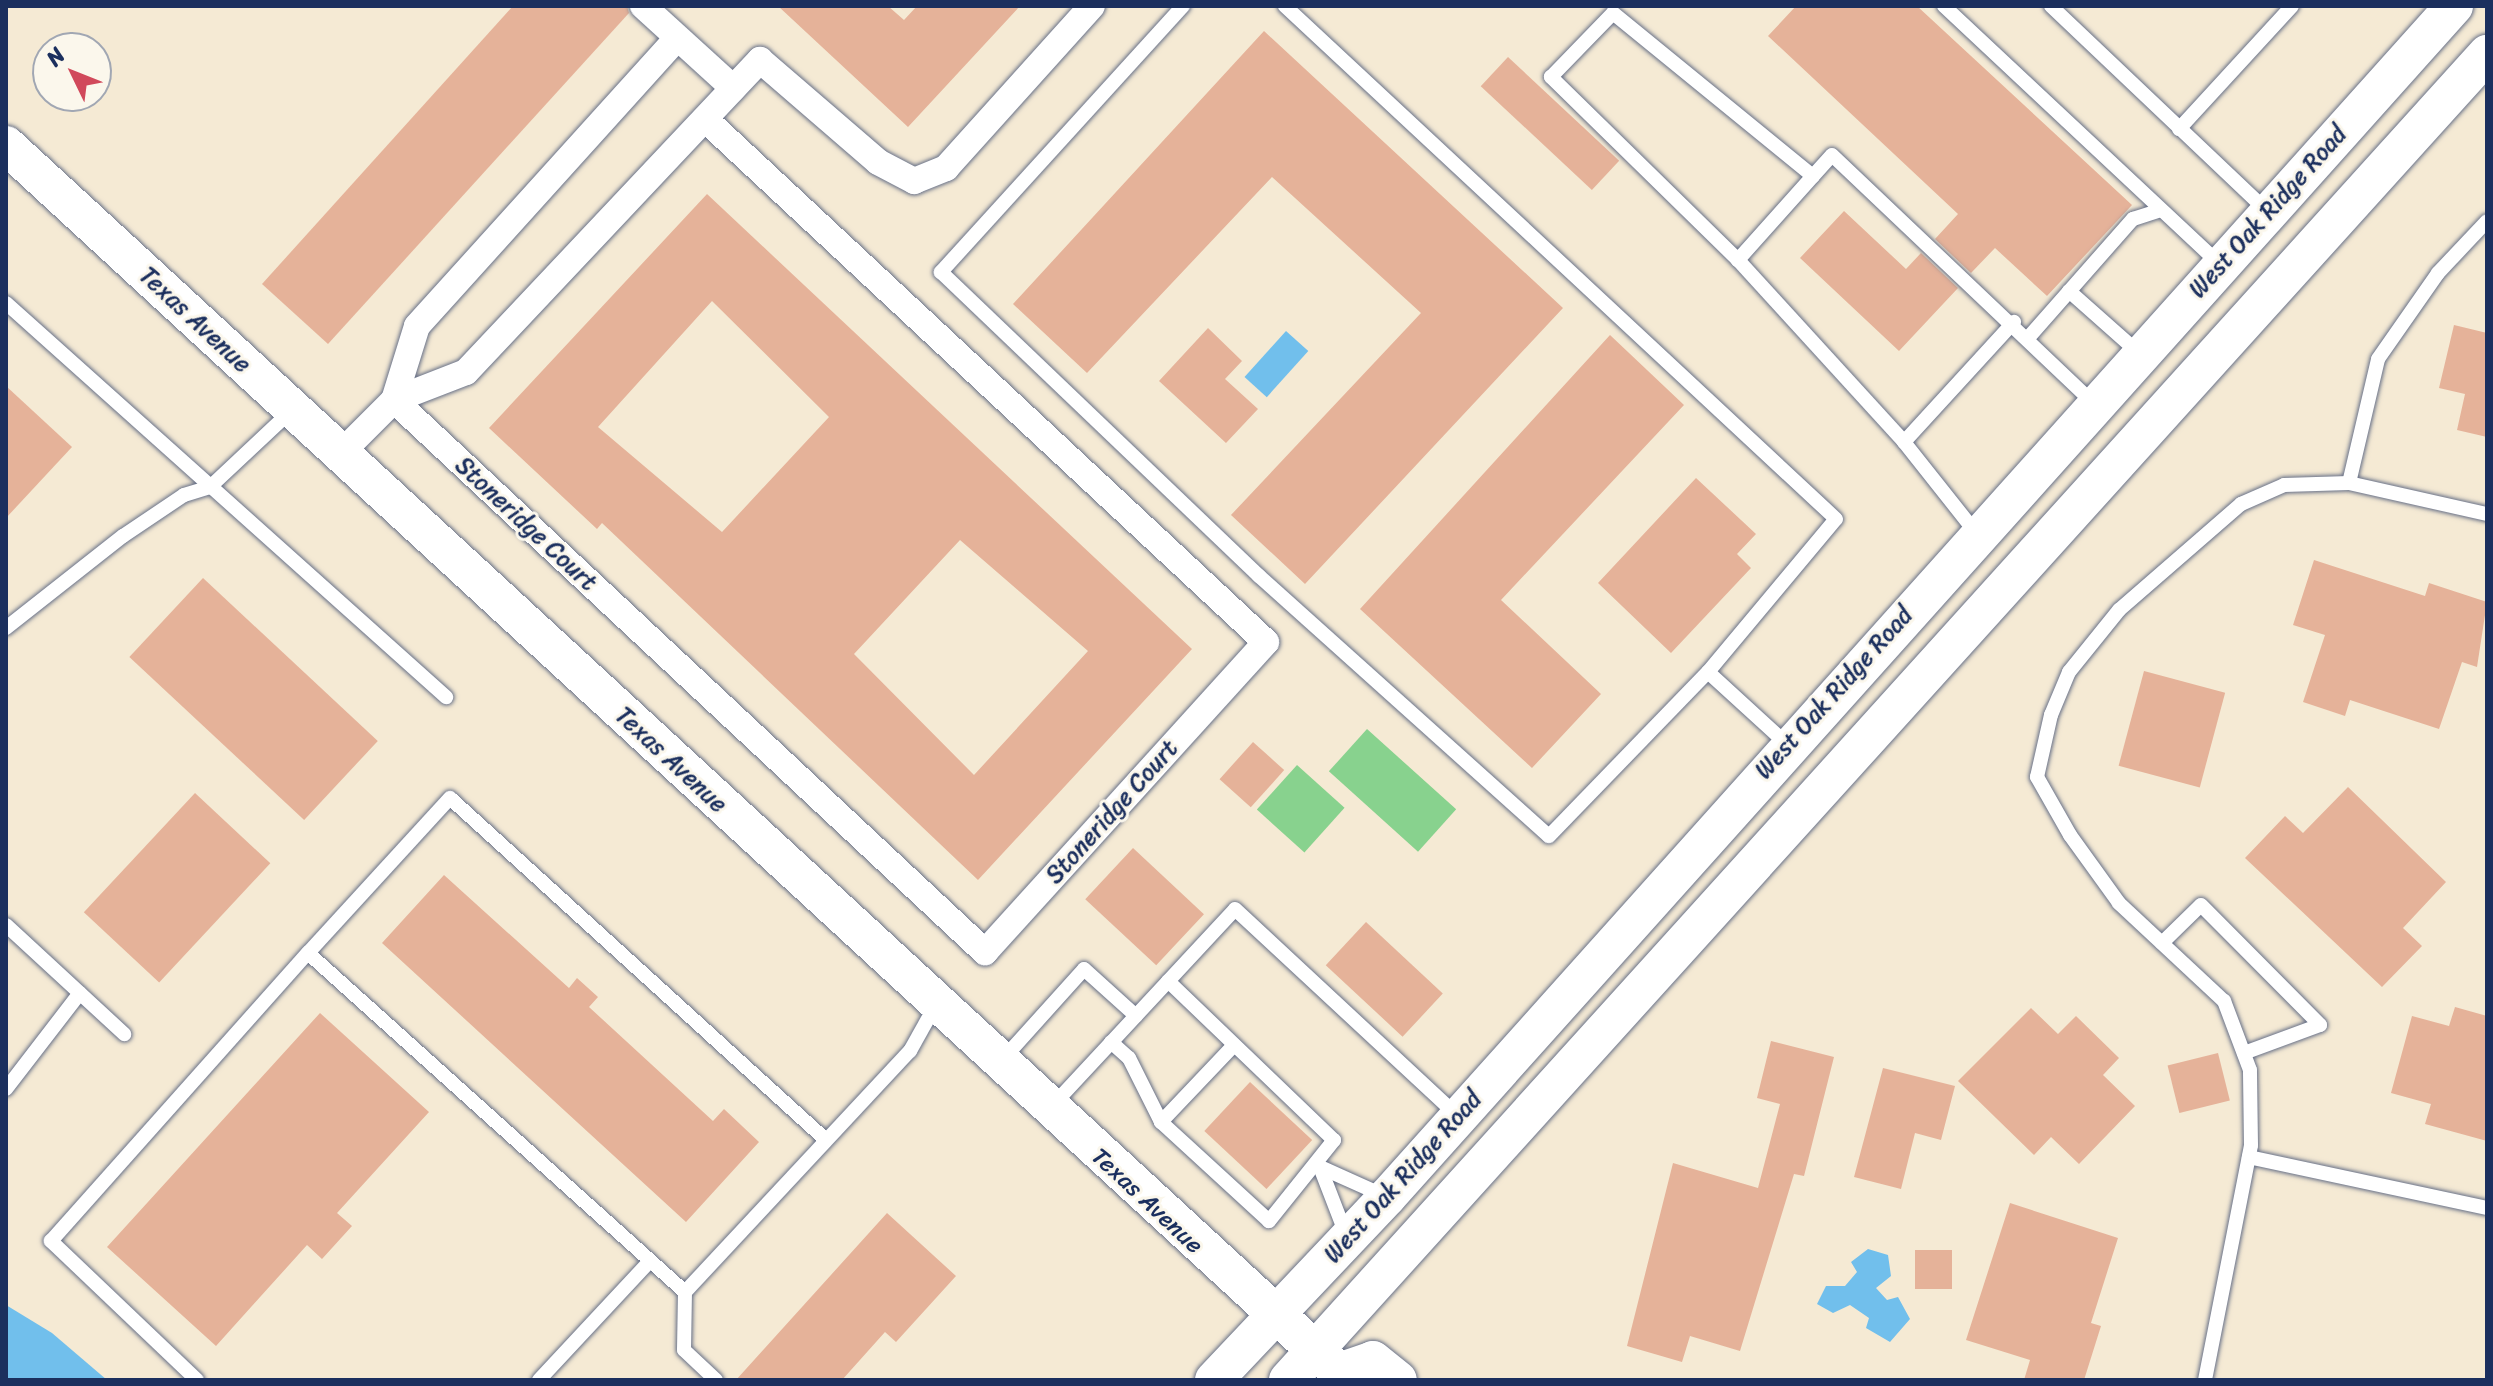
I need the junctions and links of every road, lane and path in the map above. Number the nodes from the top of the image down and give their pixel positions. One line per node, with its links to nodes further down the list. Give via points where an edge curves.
1 (643, 6): 9 (street)
2 (1092, 6): 11 (street, via 946,168 914,181 878,162 760,60)
3 (1183, 6): 37 (lane, via 941,272 1259,576 1549,836)
4 (1285, 6): 37 (lane, via 1836,519)
5 (1944, 6): 16 (lane)
6 (2051, 6): 13 (lane)
7 (2292, 6): 13 (lane)
8 (2454, 6): 17 (street, West Oak Ridge Road)
9 (677, 38): 11 (street); 27 (street, via 417,326)
10 (2487, 54): 26 (street)
11 (733, 88): 12 (street)
12 (705, 119): 27 (street, via 466,372); 27 (street, Stoneridge Court, via 1266,642 985,952)
13 (2179, 129): 17 (lane)
14 (6, 145): 29 (street, Texas Avenue)
15 (1813, 176): 19 (lane); 19 (lane, via 1613,13 1551,77); 23 (lane, via 1832,155)
16 (2161, 210): 20 (lane); 21 (lane, via 2133,219)
17 (2267, 211): 20 (street, West Oak Ridge Road); 26 (street, via 2284,236 2212,324)
18 (2487, 221): 32 (lane, via 2438,273 2378,359)
19 (1738, 260): 30 (lane)
20 (2220, 264): 25 (street, West Oak Ridge Road)
21 (2069, 291): 24 (lane); 25 (lane)
22 (6, 303): 33 (lane)
23 (2014, 322): 24 (lane); 30 (lane)
24 (2028, 338): 28 (lane)
25 (2140, 354): 28 (street, West Oak Ridge Road)
26 (2199, 370): 43 (street)
27 (394, 400): 31 (street)
28 (2094, 404): 35 (street, West Oak Ridge Road)
29 (293, 410): 31 (street, Texas Avenue); 33 (lane)
30 (1904, 442): 35 (lane)
31 (340, 454): 46 (street, Texas Avenue)
32 (2349, 483): 34 (lane); 41 (lane, via 2284,485 2218,521 2119,610 2069,672 2057,701 2037,777 2119,903)
33 (210, 487): 36 (lane, via 184,495 100,552); 38 (lane)
34 (2487, 514)
35 (1978, 534): 39 (street, West Oak Ridge Road)
36 (6, 628)
37 (1708, 672): 39 (lane)
38 (446, 697)
39 (1788, 745): 43 (street, via 1799,758 1799,777 1674,916); 55 (street, West Oak Ridge Road)
40 (6, 925): 45 (lane)
41 (2162, 943): 51 (lane, via 2224,1001); 51 (lane, via 2201,905 2320,1025)
42 (308, 953): 57 (lane, via 450,798); 63 (lane); 67 (lane, via 51,1241)
43 (1665, 960): 66 (street)
44 (1168, 981): 47 (lane); 50 (lane); 55 (lane, via 1235,909)
45 (80, 993): 48 (lane); 53 (lane)
46 (936, 1005): 52 (street, Texas Avenue); 57 (lane, via 910,1051)
47 (1136, 1016): 49 (lane); 52 (lane, via 1084,969)
48 (124, 1034)
49 (1111, 1042): 54 (lane); 56 (lane, via 1129,1058)
50 (1234, 1045): 56 (lane); 59 (lane, via 1334,1140)
51 (2244, 1053): 58 (lane)
52 (999, 1064): 54 (street, Texas Avenue)
53 (6, 1089)
54 (1049, 1110): 65 (street, Texas Avenue)
55 (1458, 1116): 60 (street, West Oak Ridge Road)
56 (1161, 1122): 59 (lane, via 1269,1221)
57 (826, 1140): 64 (lane)
58 (2249, 1157): 61 (lane); 73 (lane)
59 (1320, 1167): 60 (lane); 62 (lane)
60 (1387, 1197): 62 (street, West Oak Ridge Road)
61 (2487, 1208)
62 (1348, 1239): 65 (street, West Oak Ridge Road)
63 (650, 1261): 64 (lane); 68 (lane)
64 (685, 1292): 69 (lane, via 684,1350)
65 (1273, 1316): 66 (street, Texas Avenue); 70 (street, West Oak Ridge Road)
66 (1330, 1368): 71 (street); 72 (street, via 1373,1360)
67 (197, 1380)
68 (539, 1380)
69 (716, 1380)
70 (1214, 1380)
71 (1288, 1380)
72 (1398, 1380)
73 (2205, 1380)

